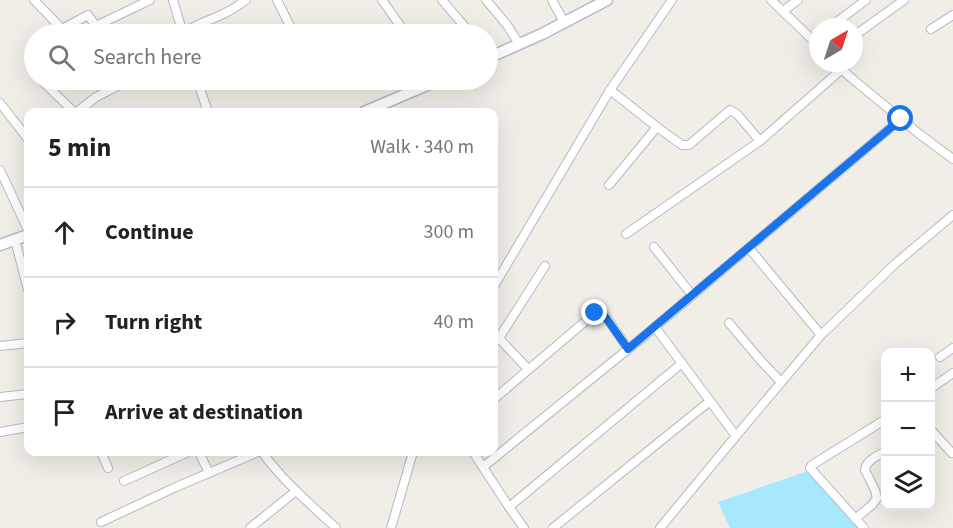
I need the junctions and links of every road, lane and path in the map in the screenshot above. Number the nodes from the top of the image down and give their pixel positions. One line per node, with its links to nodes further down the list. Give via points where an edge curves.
1 (34, 0): 20 (street)
2 (150, 0): 23 (street)
3 (173, 0): 24 (street)
4 (246, 0): 25 (street)
5 (277, 0): 26 (street)
6 (382, 0): 27 (street)
7 (442, 0): 28 (street)
8 (486, 0): 32 (street)
9 (552, 0): 19 (street)
10 (607, 0): 19 (street)
11 (672, 0): 40 (street)
12 (771, 0): 16 (street)
13 (798, 0): 16 (street)
14 (866, 0): 18 (street)
15 (904, 0): 30 (street)
16 (783, 11): 31 (street)
17 (953, 15): 29 (street)
18 (842, 18)
19 (564, 22): 32 (street)
20 (57, 24)
21 (71, 24): 22 (street, via 88,15)
22 (95, 24)
23 (100, 24)
24 (181, 24)
25 (201, 24)
26 (289, 24)
27 (399, 24)
28 (462, 24)
29 (931, 29)
30 (863, 30)
31 (809, 34)
32 (519, 44): 33 (street)
33 (498, 53)
34 (833, 72): 49 (street)
35 (846, 72): 46 (street)
36 (52, 90): 42 (street)
37 (110, 90): 43 (street)
38 (200, 90): 44 (street)
39 (416, 90): 45 (street)
40 (610, 90): 47 (street); 63 (street)
41 (0, 103): 48 (street)
42 (71, 108)
43 (81, 108)
44 (207, 108)
45 (373, 108)
46 (901, 119): 50 (street); 60 (street)
47 (657, 127): 49 (street, via 686,146 730,110); 52 (street)
48 (24, 134)
49 (760, 141): 55 (street)
50 (952, 157)
51 (0, 170): 54 (street)
52 (609, 185)
53 (953, 215): 68 (street)
54 (24, 221)
55 (626, 234)
56 (24, 237): 57 (street)
57 (15, 240): 58 (street); 62 (street)
58 (0, 245)
59 (654, 247): 64 (street)
60 (748, 248): 64 (street); 68 (street)
61 (545, 266): 67 (street)
62 (24, 275)
63 (498, 279)
64 (692, 295): 66 (street)
65 (729, 323): 78 (street)
66 (655, 327): 73 (street); 75 (street)
67 (498, 333)
68 (821, 335): 78 (street)
69 (498, 338): 76 (street)
70 (24, 343): 71 (street)
71 (0, 346)
72 (953, 348): 74 (street)
73 (628, 349): 76 (street, via 599,312); 90 (street)
74 (940, 357)
75 (682, 363): 83 (street); 105 (street)
76 (528, 369): 81 (street)
77 (953, 373): 79 (street)
78 (781, 382): 88 (street)
79 (935, 386)
80 (24, 394): 82 (street)
81 (498, 395)
82 (0, 397)
83 (710, 400): 88 (street); 112 (street)
84 (881, 422): 106 (street, via 810,468)
85 (24, 428): 86 (street)
86 (0, 432)
87 (935, 434): 89 (street)
88 (736, 436): 113 (street)
89 (952, 453)
90 (498, 454)
91 (881, 454): 106 (street, via 865,466 877,498)
92 (103, 456): 101 (street)
93 (179, 456): 103 (street)
94 (201, 456): 102 (street)
95 (249, 456): 102 (street)
96 (265, 456): 104 (street)
97 (412, 456): 110 (street)
98 (476, 456): 100 (street)
99 (495, 456): 100 (street)
100 (483, 466): 105 (street)
101 (108, 468)
102 (209, 473): 107 (street)
103 (124, 481)
104 (296, 491): 108 (street); 109 (street)
105 (509, 507): 111 (street)
106 (855, 519): 114 (street)
107 (101, 522)
108 (250, 528)
109 (336, 528)
110 (391, 528)
111 (524, 528)
112 (553, 528)
113 (660, 528)
114 (864, 528)

